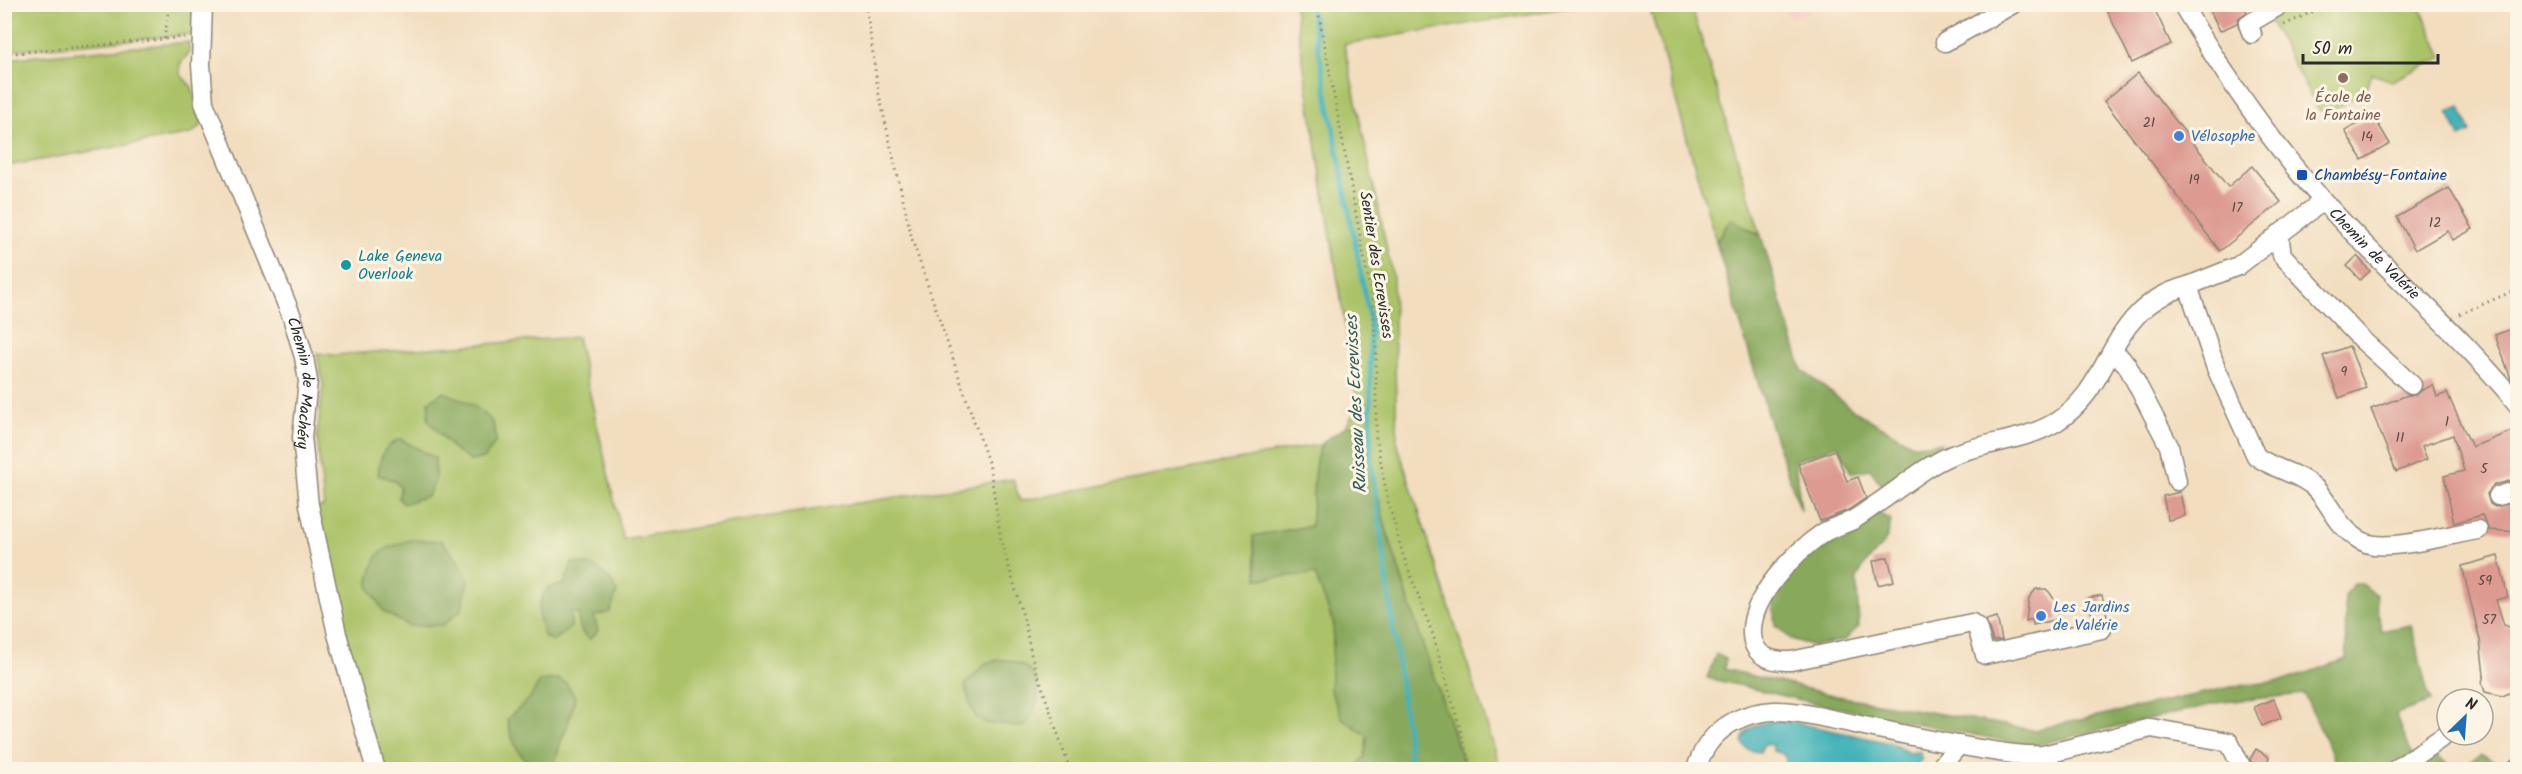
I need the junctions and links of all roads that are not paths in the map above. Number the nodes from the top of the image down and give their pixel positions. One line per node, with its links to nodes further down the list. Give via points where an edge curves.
1 (203, 4): 20 (street, Chemin de Machéry, via 204,103 304,357 308,381 302,437 309,505 337,634)
2 (2013, 4): 6 (street)
3 (2182, 4): 7 (street, Chemin de Valérie, via 2264,128)
4 (2273, 10): 5 (street, via 2248,24)
5 (2252, 34)
6 (1945, 42)
7 (2324, 201): 8 (street); 12 (street, Chemin de Valérie, via 2476,354)
8 (2279, 234): 9 (street, via 2238,266); 11 (street, via 2282,255 2361,339)
9 (2188, 286): 10 (street, via 2163,294 2146,305 2128,324); 16 (street, via 2216,368 2256,456 2305,480 2345,528 2372,545)
10 (2113, 350): 13 (street, via 2127,365 2169,446); 17 (street, via 2075,408 2054,423 1935,463 1853,520 1824,532 1784,568 1766,591 1752,633 1754,646 1762,656 1776,662 1972,623 1977,627 1985,655)
11 (2412, 385)
12 (2517, 405)
13 (2177, 481)
14 (2517, 490): 15 (street)
15 (2498, 496)
16 (2478, 530)
17 (2102, 629)
18 (2435, 742): 24 (street)
19 (1959, 745): 21 (street, via 1808,714 1771,711 1746,717 1721,730 1706,744); 22 (street); 23 (street, via 2017,755 2043,755 2157,728 2229,742)
20 (376, 770)
21 (1696, 770)
22 (1938, 770)
23 (2243, 770)
24 (2395, 770)

